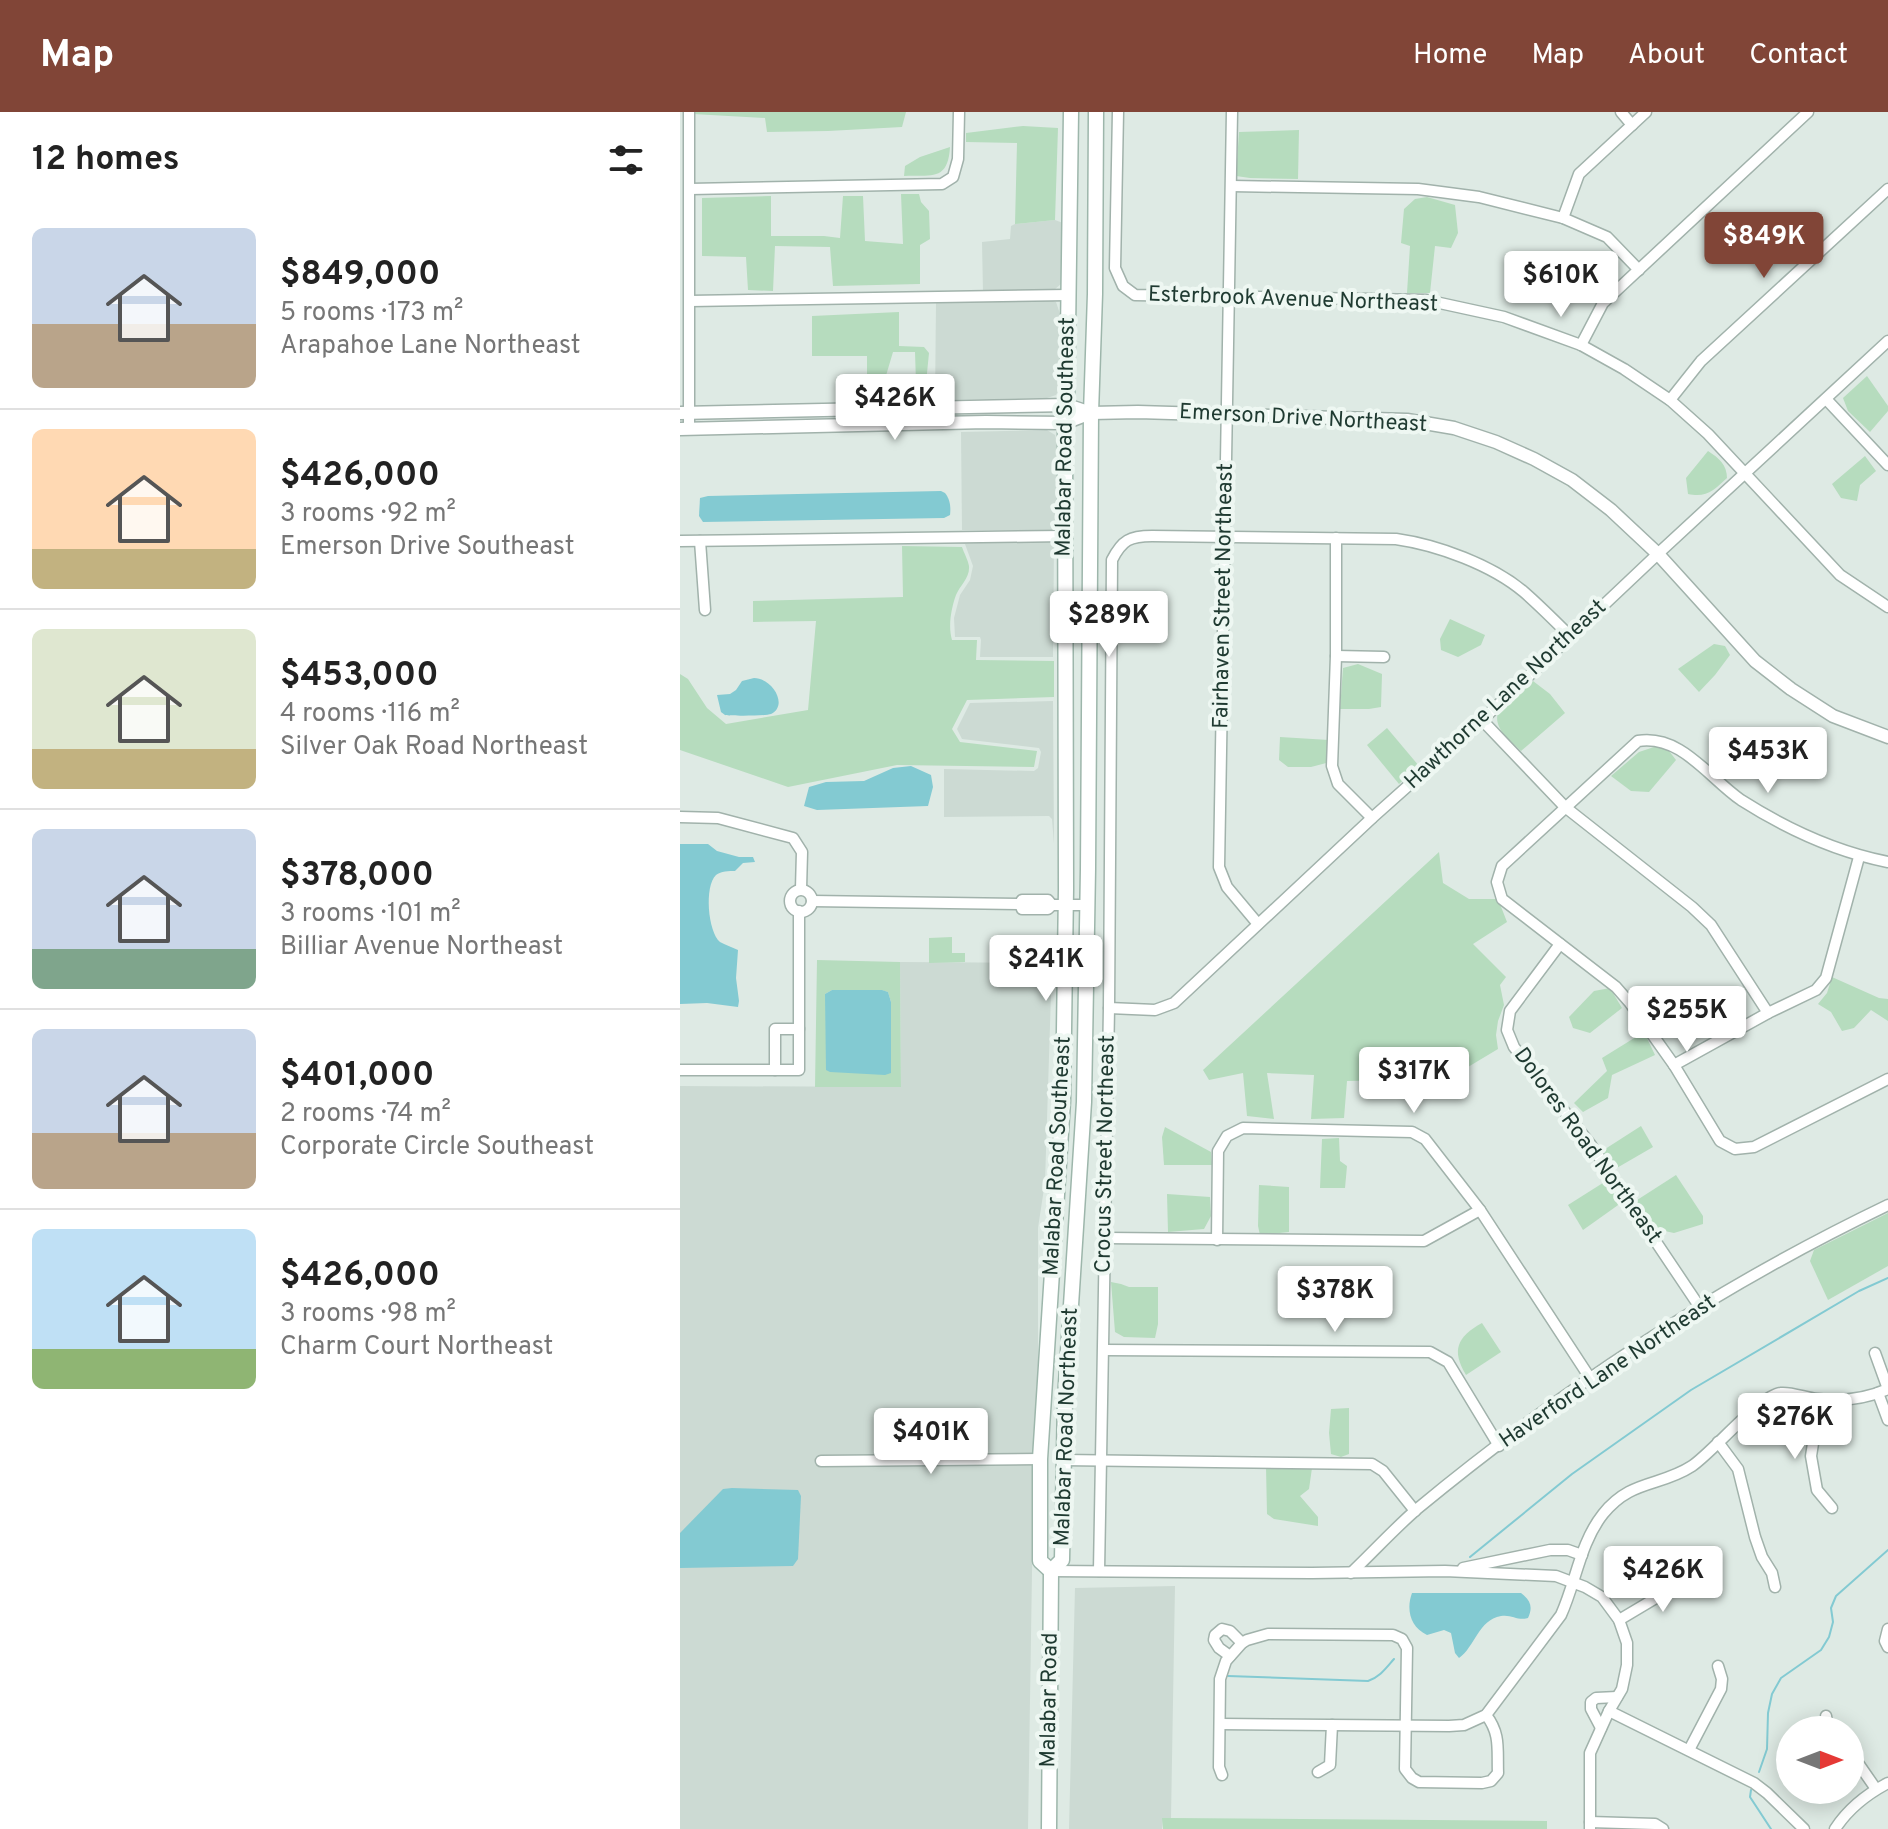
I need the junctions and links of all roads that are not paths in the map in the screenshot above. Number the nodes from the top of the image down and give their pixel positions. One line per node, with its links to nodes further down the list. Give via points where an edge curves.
1 (689, 112): 12 (street)
2 (959, 112): 12 (street, via 958,159 953,177 942,184)
3 (1071, 112): 16 (main road, Malabar Road Southeast)
4 (1096, 112): 25 (main road, Malabar Road Northeast)
5 (1118, 112): 17 (street, Esterbrook Avenue Northeast, via 1115,268 1123,286 1135,295)
6 (1232, 112): 11 (street, Fairhaven Street Northeast)
7 (1621, 112): 10 (street)
8 (1646, 112): 10 (street)
9 (1808, 112): 15 (street)
10 (1632, 125): 14 (street, via 1579,174)
11 (1232, 186): 14 (street, via 1418,189 1479,197); 17 (street, Fairhaven Street Northeast)
12 (690, 189): 18 (street)
13 (1888, 189): 22 (street, via 1701,361)
14 (1563, 218): 15 (street, via 1607,237)
15 (1639, 270): 20 (street, via 1603,303)
16 (1068, 295): 18 (street); 23 (main road, Malabar Road Southeast)
17 (1228, 297): 20 (street, Esterbrook Avenue Northeast, via 1426,300 1504,317); 26 (street, Fairhaven Street Northeast)
18 (690, 301): 24 (street)
19 (1888, 341): 21 (street, Hawthorne Lane Northeast)
20 (1581, 345): 22 (street, Esterbrook Avenue Northeast)
21 (1826, 399): 29 (street); 30 (street, Hawthorne Lane Northeast)
22 (1670, 400): 30 (street, Esterbrook Avenue Northeast)
23 (1067, 405): 24 (street); 25 (street); 27 (main road, Malabar Road Southeast)
24 (684, 413): 28 (street)
25 (1091, 413): 26 (street, Emerson Drive Northeast); 27 (street); 45 (main road, Malabar Road Northeast)
26 (1227, 415): 32 (street, Fairhaven Street Northeast); 36 (street, Emerson Drive Northeast, via 1407,420 1479,436 1572,480)
27 (1065, 423): 28 (street); 31 (main road, Malabar Road Southeast)
28 (685, 429)
29 (1888, 465)
30 (1745, 473): 36 (street, Hawthorne Lane Northeast); 37 (street, Esterbrook Avenue Northeast, via 1840,575)
31 (1064, 536): 35 (street); 44 (main road, Malabar Road Southeast)
32 (1226, 537): 33 (street); 56 (street, Fairhaven Street Northeast, via 1219,867 1227,887); 58 (street, Crocus Street Northeast, via 1141,536 1119,547 1112,560)
33 (1336, 538): 39 (street, via 1431,545 1480,565 1522,590); 40 (street)
34 (680, 541): 35 (street)
35 (700, 541): 38 (street)
36 (1658, 554): 39 (street, Hawthorne Lane Northeast); 43 (street, Emerson Drive Northeast, via 1755,661 1833,716)
37 (1888, 607)
38 (705, 610)
39 (1570, 636): 42 (street, Hawthorne Lane Northeast)
40 (1336, 656): 41 (street); 48 (street, via 1332,766 1338,784)
41 (1384, 657)
42 (1482, 720): 46 (street); 48 (street, Hawthorne Lane Northeast)
43 (1888, 737)
44 (1065, 754): 45 (main road); 53 (main road, Malabar Road Southeast)
45 (1089, 754): 54 (main road, Malabar Road Northeast)
46 (1565, 807): 49 (street, via 1638,741 1653,739 1674,745 1740,799); 57 (street, via 1502,866 1497,882 1502,899); 59 (street, via 1711,925)
47 (680, 817): 51 (street, via 718,818 793,838 802,852)
48 (1372, 818): 56 (street, Hawthorne Lane Northeast)
49 (1859, 857): 50 (street); 59 (street, via 1826,978 1816,990)
50 (1888, 862)
51 (801, 889): 52 (street); 55 (street, via 790,898)
52 (812, 901): 53 (street, via 1020,904 1022,909); 55 (street)
53 (1059, 905): 54 (street); 72 (main road, Malabar Road Southeast, via 1063,1101)
54 (1088, 905): 76 (main road, Malabar Road Northeast, via 1084,1102)
55 (799, 911): 60 (street)
56 (1258, 924): 58 (street, Hawthorne Lane Northeast, via 1174,1003 1155,1010)
57 (1560, 944): 61 (street, via 1616,987); 69 (street, Dolores Road Northeast, via 1510,1011 1507,1030)
58 (1109, 1008): 67 (street, Crocus Street Northeast)
59 (1768, 1013): 61 (street)
60 (799, 1029): 63 (street, via 799,1070); 63 (street, via 775,1029)
61 (1674, 1065): 64 (street, via 1720,1141 1735,1149 1754,1147)
62 (680, 1070): 63 (street)
63 (775, 1070)
64 (1888, 1079)
65 (1888, 1205): 69 (street, Haverford Lane Northeast)
66 (1480, 1210): 68 (street, via 1424,1241); 68 (street, via 1425,1139 1412,1132 1243,1128 1227,1136 1218,1151); 73 (street)
67 (1105, 1238): 68 (street); 70 (street, Crocus Street Northeast)
68 (1217, 1240)
69 (1699, 1306): 73 (street, Haverford Lane Northeast)
70 (1104, 1350): 79 (street, via 1430,1352 1448,1362); 82 (street, Crocus Street Northeast)
71 (1875, 1353): 74 (street)
72 (1045, 1377): 76 (main road); 80 (main road, Malabar Road Southeast)
73 (1590, 1378): 79 (street, Haverford Lane Northeast)
74 (1883, 1391): 75 (street, via 1852,1401); 77 (street)
75 (1820, 1400): 78 (street, via 1780,1393); 84 (street, via 1811,1456 1817,1490)
76 (1065, 1409): 81 (main road, Malabar Road Northeast)
77 (1888, 1420)
78 (1718, 1442): 86 (street, via 1692,1466 1622,1495 1602,1515); 93 (street, via 1738,1469 1755,1537)
79 (1499, 1446): 85 (street, Haverford Lane Northeast)
80 (1040, 1459): 83 (street); 87 (main road, Malabar Road Southeast, via 1040,1561)
81 (1063, 1460): 82 (street); 87 (main road, Malabar Road Northeast, via 1062,1560)
82 (1100, 1460): 85 (street, via 1372,1464); 88 (street, Crocus Street Northeast)
83 (821, 1461)
84 (1832, 1508)
85 (1415, 1511): 90 (street, Haverford Lane Northeast)
86 (1582, 1555): 89 (street, via 1550,1550); 92 (street)
87 (1051, 1571): 88 (street); 114 (main road, Malabar Road)
88 (1099, 1571): 90 (street)
89 (1445, 1571): 90 (street); 92 (street, via 1556,1576)
90 (1351, 1573)
91 (1674, 1577): 94 (street, via 1666,1592)
92 (1574, 1582): 94 (street, via 1602,1597); 102 (street, via 1561,1615)
93 (1775, 1587)
94 (1619, 1620): 100 (street, via 1627,1665)
95 (1888, 1629): 97 (street)
96 (1242, 1643): 98 (street); 98 (street, via 1230,1631 1215,1635 1219,1648); 105 (street, via 1268,1634 1402,1639 1407,1648)
97 (1888, 1647)
98 (1230, 1656): 103 (street, via 1220,1679)
99 (1718, 1666): 107 (street, via 1721,1689)
100 (1617, 1697): 101 (street); 106 (street, via 1591,1702)
101 (1609, 1711): 106 (street); 107 (street)
102 (1486, 1715): 105 (street, via 1464,1725); 105 (street, via 1495,1728 1498,1773 1482,1783 1412,1778 1405,1769)
103 (1220, 1724): 104 (street); 110 (street)
104 (1332, 1725): 105 (street); 108 (street, via 1330,1765)
105 (1405, 1725)
106 (1601, 1728): 113 (street, via 1590,1753)
107 (1689, 1750): 116 (street, via 1754,1783)
108 (1318, 1772)
109 (1864, 1772): 112 (street)
110 (1222, 1775)
111 (1888, 1783): 112 (street)
112 (1876, 1789): 117 (street)
113 (1590, 1826): 115 (street, via 1655,1824)
114 (1049, 1829)
115 (1663, 1829)
116 (1804, 1829)
117 (1835, 1829)

